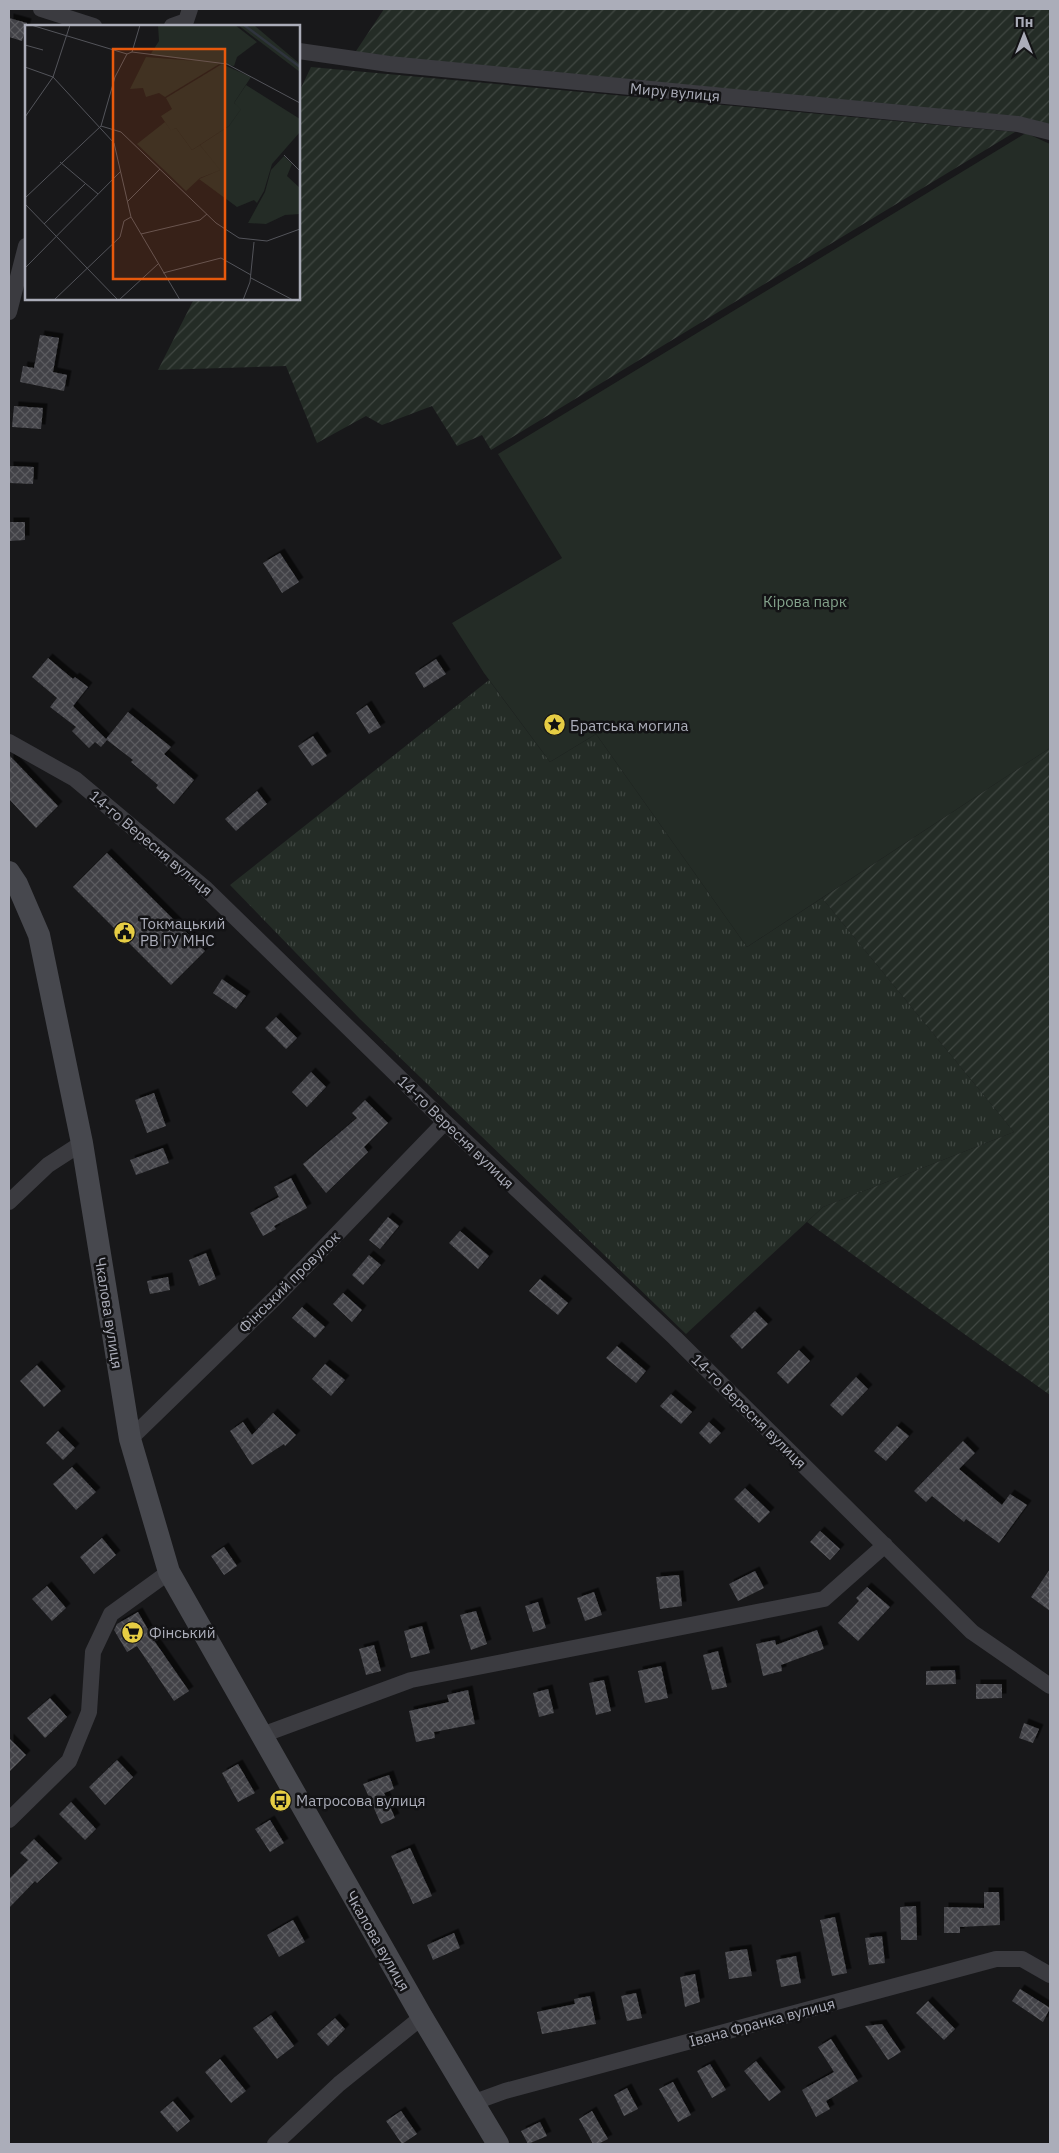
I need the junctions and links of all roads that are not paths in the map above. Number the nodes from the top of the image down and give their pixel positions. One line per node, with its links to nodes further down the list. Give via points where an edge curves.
1 (41, 9): 2 (street)
2 (91, 25)
3 (300, 51): 4 (street, Миру вулиця, via 389,64 1018,124)
4 (1050, 132)
5 (25, 250): 6 (street)
6 (9, 312)
7 (9, 742): 9 (street, 14-го Вересня вулиця, via 76,779 206,889)
8 (9, 872): 10 (main road, Чкалова вулиця, via 38,935)
9 (445, 1122): 12 (street, Фінський провулок, via 275,1298); 13 (street, 14-го Вересня вулиця, via 675,1338)
10 (82, 1143): 11 (street, via 48,1165); 12 (main road, Чкалова вулиця)
11 (9, 1202)
12 (130, 1439): 14 (main road, Чкалова вулиця)
13 (885, 1545): 15 (street, 14-го Вересня вулиця, via 972,1632); 16 (street, via 824,1599 412,1680)
14 (169, 1572): 16 (main road, Чкалова вулиця); 17 (street, via 111,1614 93,1652 89,1712 69,1761)
15 (1050, 1686)
16 (262, 1735): 19 (main road, Чкалова вулиця)
17 (9, 1820)
18 (1050, 1975): 20 (street, Івана Франка вулиця, via 1022,1959 996,1959 505,2091)
19 (422, 2017): 20 (main road, Чкалова вулиця); 21 (street, via 339,2084)
20 (472, 2103): 22 (main road, Чкалова вулиця)
21 (275, 2144)
22 (498, 2144)

